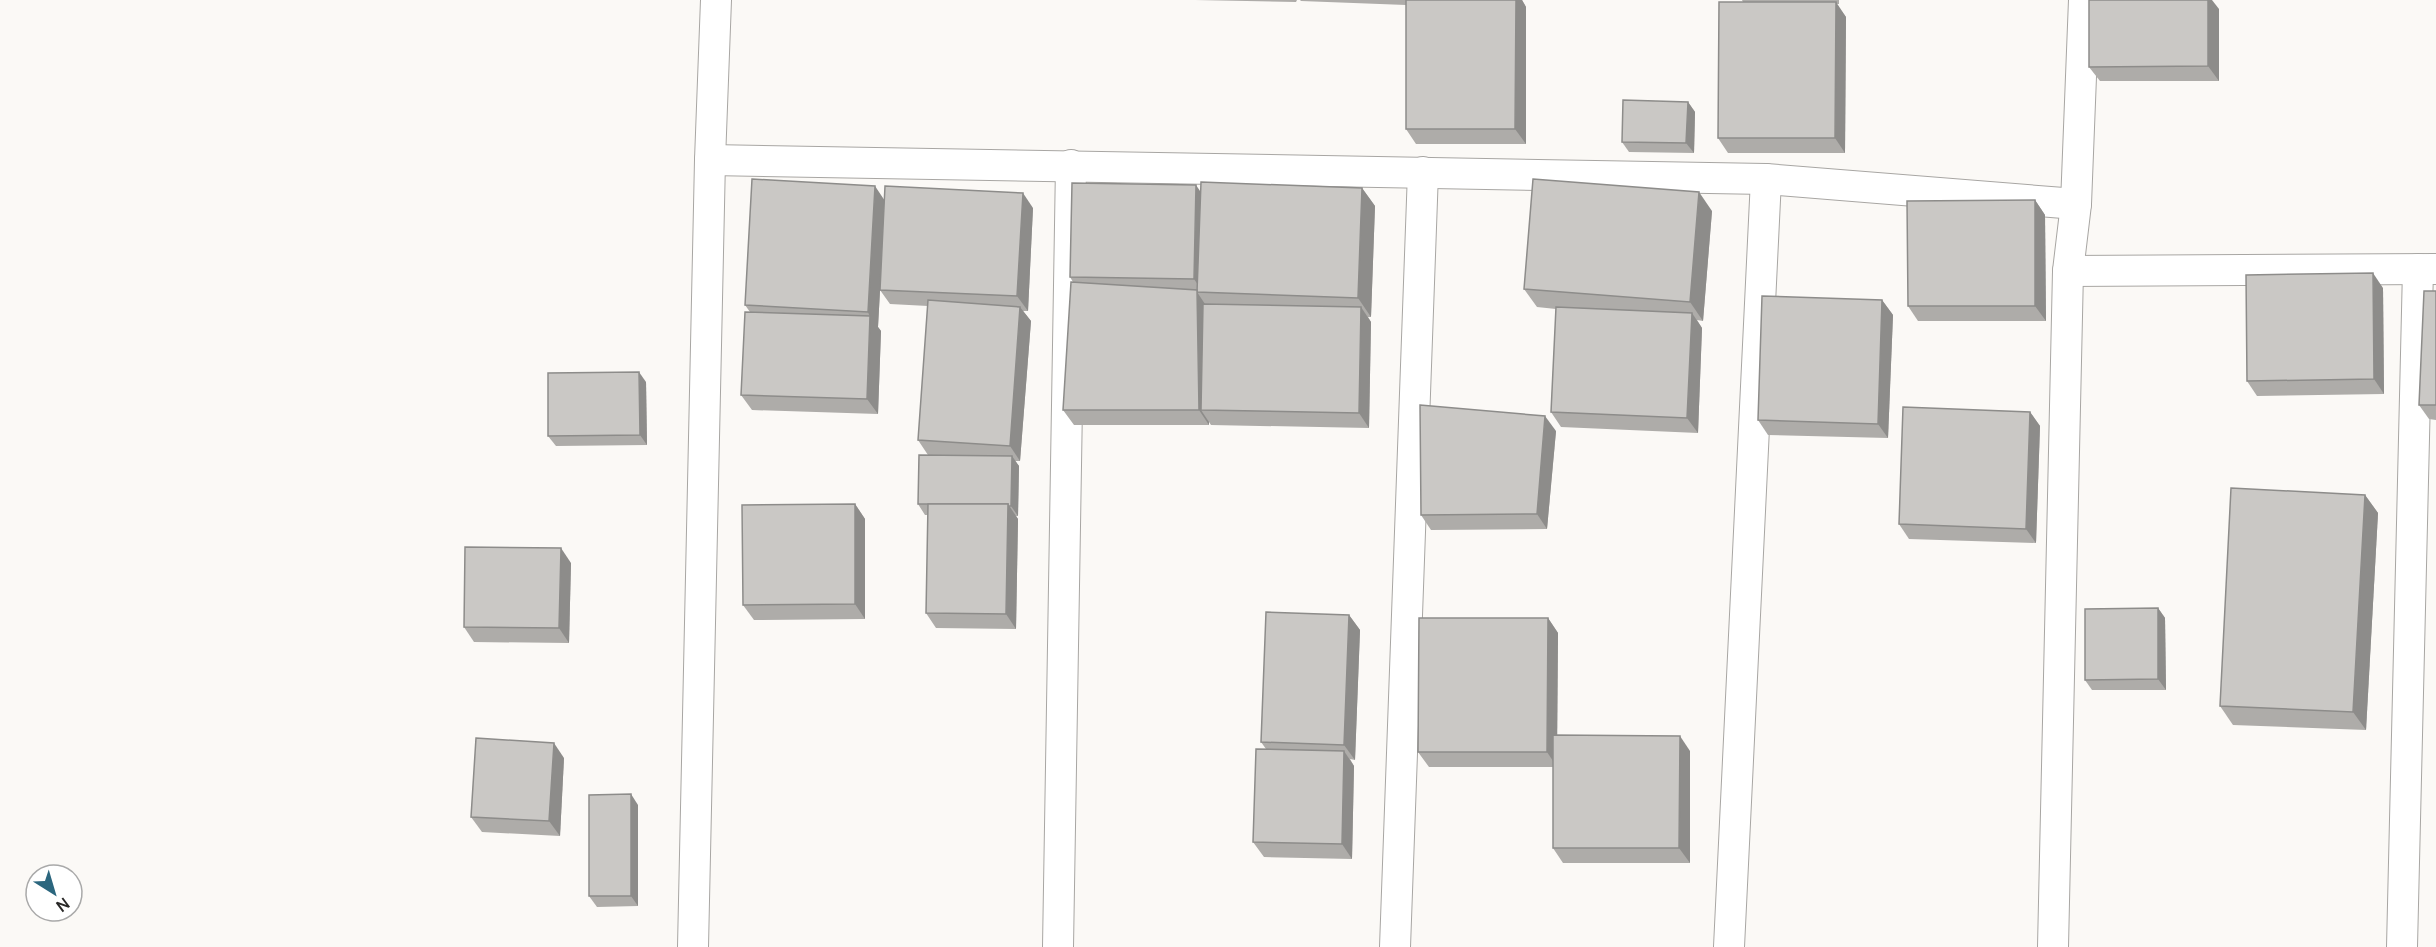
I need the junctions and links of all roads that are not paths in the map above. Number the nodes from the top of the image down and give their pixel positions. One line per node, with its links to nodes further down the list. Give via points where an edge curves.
1 (716, 0): 3 (street)
2 (2084, 0): 7 (street)
3 (710, 160): 4 (street); 10 (street)
4 (1071, 165): 5 (street); 11 (street)
5 (1423, 172): 6 (street); 12 (street)
6 (1766, 179): 7 (street); 13 (street)
7 (2076, 204): 9 (street)
8 (2427, 269): 9 (street); 15 (street)
9 (2068, 271): 14 (street)
10 (693, 947)
11 (1058, 947)
12 (1395, 947)
13 (1729, 947)
14 (2053, 947)
15 (2402, 947)

